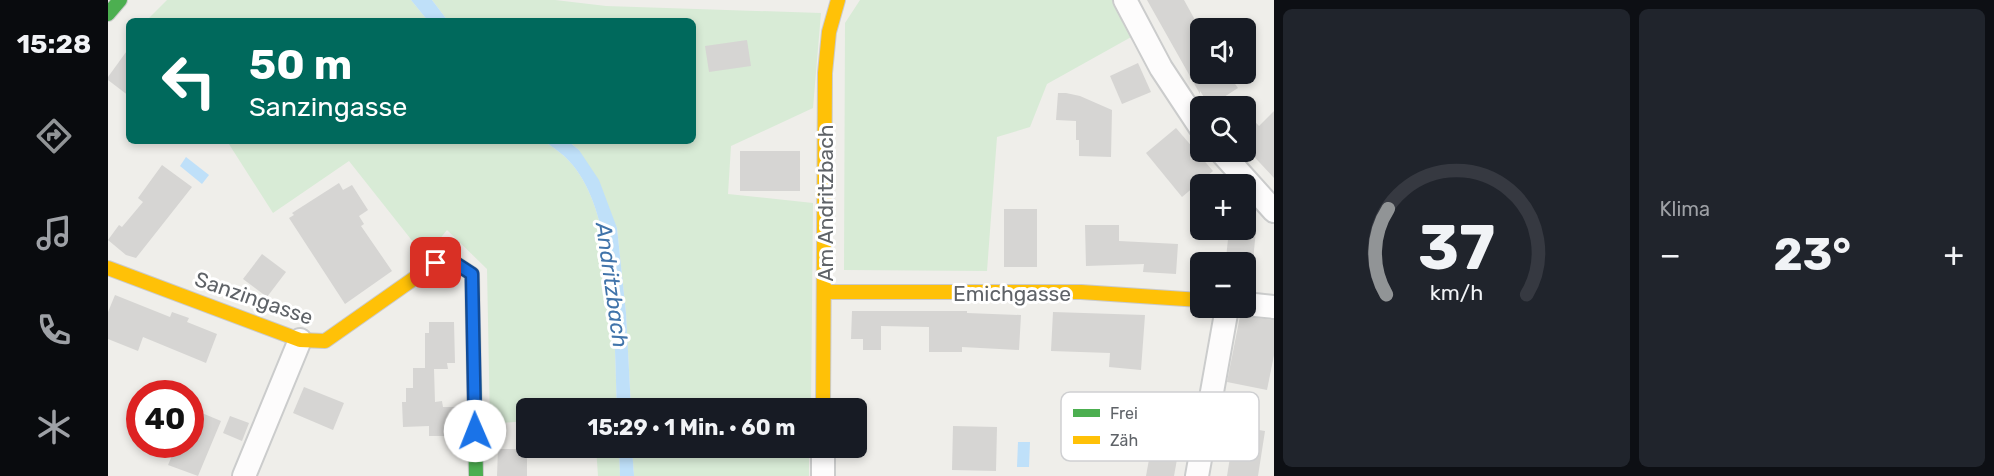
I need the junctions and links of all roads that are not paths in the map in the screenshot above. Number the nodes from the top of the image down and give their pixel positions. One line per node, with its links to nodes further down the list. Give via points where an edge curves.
1 (120, 0): 4 (street)
2 (838, 0): 9 (street, Am Andritzbach, via 829,32 825,73)
3 (1125, 0): 5 (street, via 1161,68)
4 (108, 14)
5 (1190, 112)
6 (1230, 162): 7 (street)
7 (1274, 211)
8 (108, 268): 14 (street, Sanzingasse)
9 (824, 292): 10 (street, Emichgasse, via 1081,292); 16 (street, Am Andritzbach)
10 (1190, 299)
11 (1256, 306): 12 (street)
12 (1274, 308)
13 (1225, 318): 15 (street)
14 (300, 340): 19 (street); 20 (street, Sanzingasse, via 325,341 436,263 455,263 472,274)
15 (1212, 392)
16 (823, 398)
17 (823, 458): 21 (street)
18 (1200, 461): 22 (street)
19 (244, 476)
20 (476, 476)
21 (823, 476)
22 (1197, 476)

